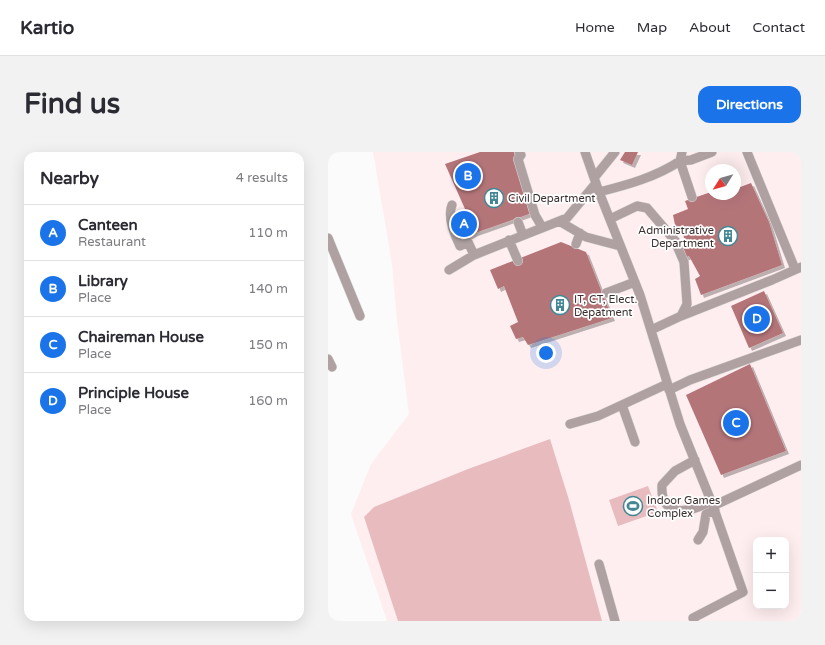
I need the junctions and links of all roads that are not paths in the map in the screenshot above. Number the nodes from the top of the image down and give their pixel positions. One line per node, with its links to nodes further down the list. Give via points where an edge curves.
1 (519, 152): 13 (street, via 521,155 518,159)
2 (585, 152): 7 (street)
3 (615, 152): 7 (street)
4 (712, 152): 6 (street, via 691,160)
5 (747, 152): 22 (street)
6 (681, 157): 7 (street, via 633,183); 8 (street)
7 (596, 184): 10 (street); 11 (street, via 567,218)
8 (692, 197)
9 (452, 205): 20 (street, via 452,226 460,246 468,242)
10 (610, 219): 19 (street); 27 (street, via 637,206 646,208 677,243 684,262 687,304)
11 (560, 221): 13 (street); 14 (street)
12 (518, 222): 15 (street)
13 (542, 227): 15 (street)
14 (580, 233): 18 (street); 19 (street)
15 (523, 235): 17 (street)
16 (328, 238): 26 (street)
17 (509, 240): 20 (street); 21 (street)
18 (576, 244)
19 (620, 246): 24 (street)
20 (474, 255): 23 (street)
21 (518, 261)
22 (798, 268): 27 (street)
23 (449, 270)
24 (635, 282): 25 (street); 28 (street)
25 (606, 293)
26 (360, 316)
27 (681, 316): 28 (street)
28 (651, 330): 30 (street)
29 (801, 340): 30 (street)
30 (668, 387): 31 (street); 34 (street)
31 (622, 405): 32 (street, via 598,416); 33 (street)
32 (570, 424)
33 (635, 442)
34 (695, 460): 36 (street); 36 (street, via 676,471 662,485 665,504 672,510)
35 (801, 465): 36 (street)
36 (713, 506): 37 (street, via 706,514 703,532); 39 (street, via 744,592)
37 (698, 540)
38 (599, 564): 40 (street)
39 (694, 619): 41 (street)
40 (615, 621)
41 (684, 621)

